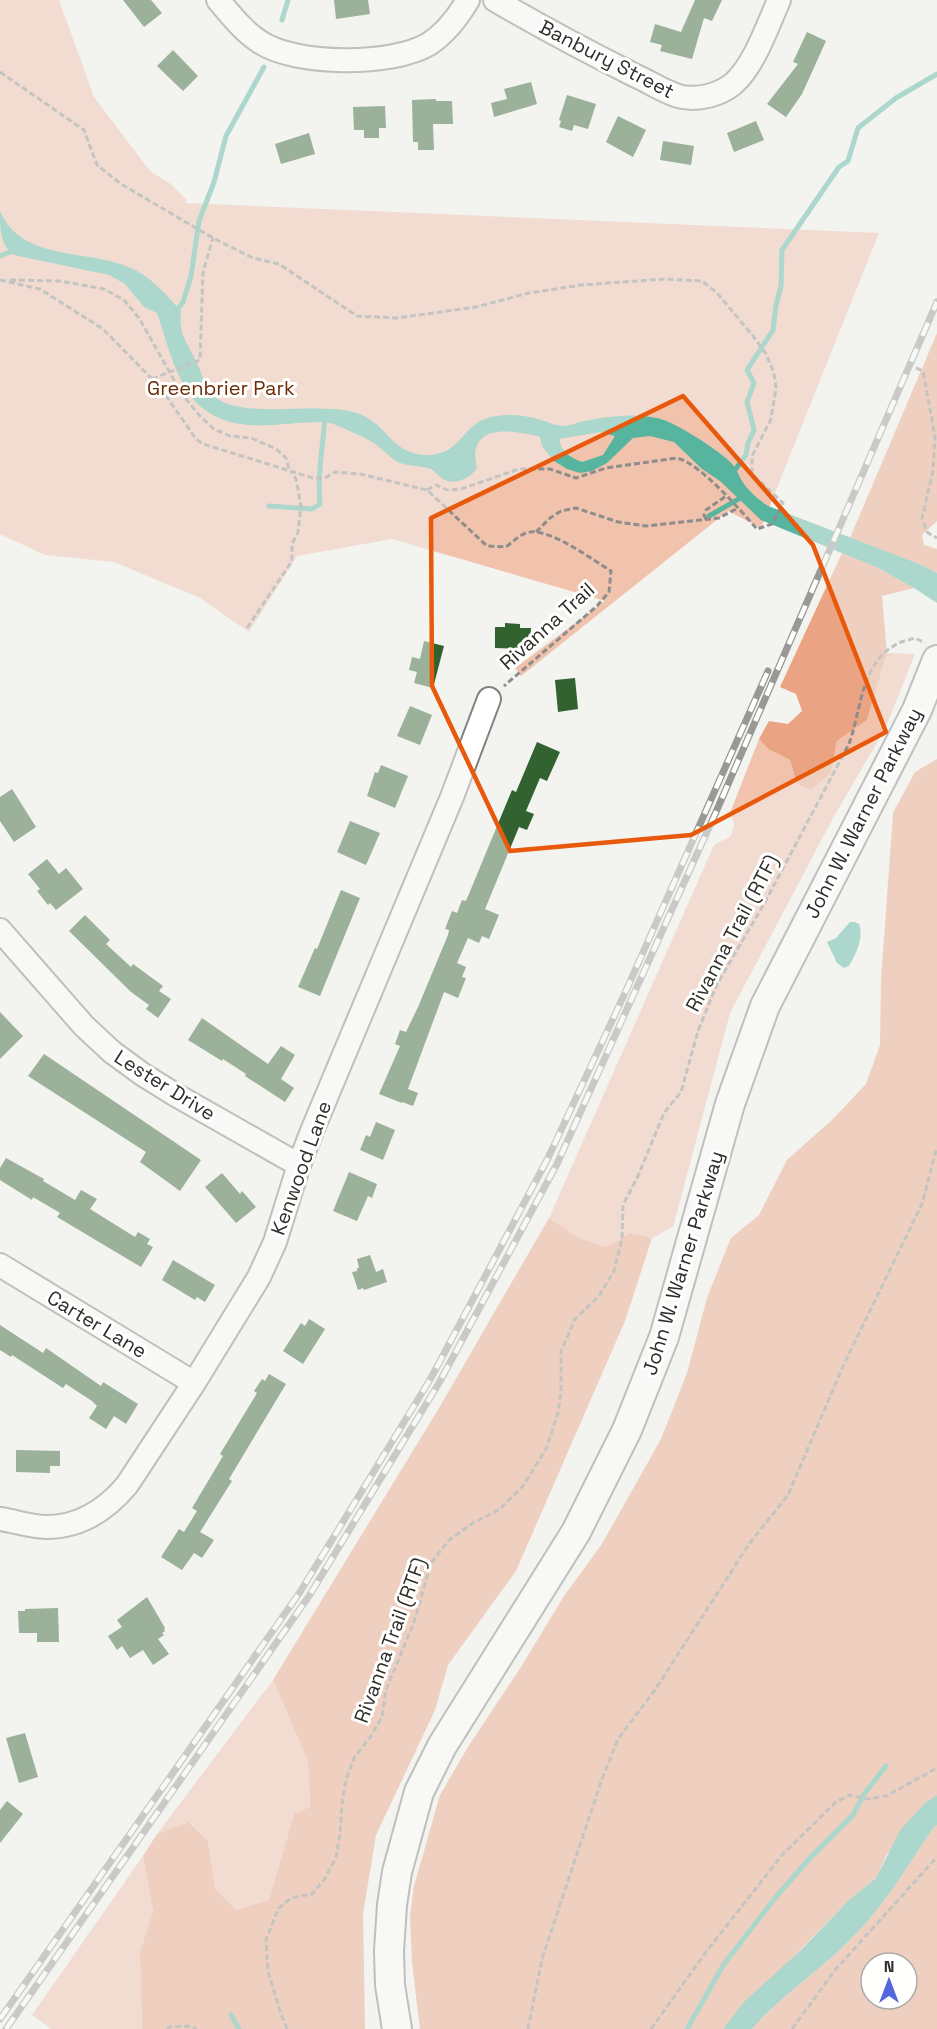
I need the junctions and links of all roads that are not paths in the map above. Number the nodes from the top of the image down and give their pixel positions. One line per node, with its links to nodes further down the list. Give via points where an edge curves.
1 (219, 0): 2 (street, via 240,26 260,42 279,52 316,59 387,58 410,53 444,33)
2 (468, 0)
3 (495, 0): 4 (street, Banbury Street, via 680,97 695,98 719,93 742,74)
4 (779, 0)
5 (933, 653): 12 (main road, John W. Warner Parkway, via 917,710 765,1006 730,1104 664,1337 627,1430 576,1532 442,1746 419,1792 392,1905 390,1985)
6 (489, 699): 8 (street, Kenwood Lane)
7 (0, 930): 8 (street, Lester Drive, via 84,1026 112,1052 174,1094)
8 (299, 1165): 10 (street, Kenwood Lane, via 275,1242 259,1277)
9 (0, 1265): 10 (street, Carter Lane)
10 (194, 1383): 11 (street, Kenwood Lane, via 127,1485 100,1511 86,1519 45,1527)
11 (0, 1519)
12 (397, 2029)

